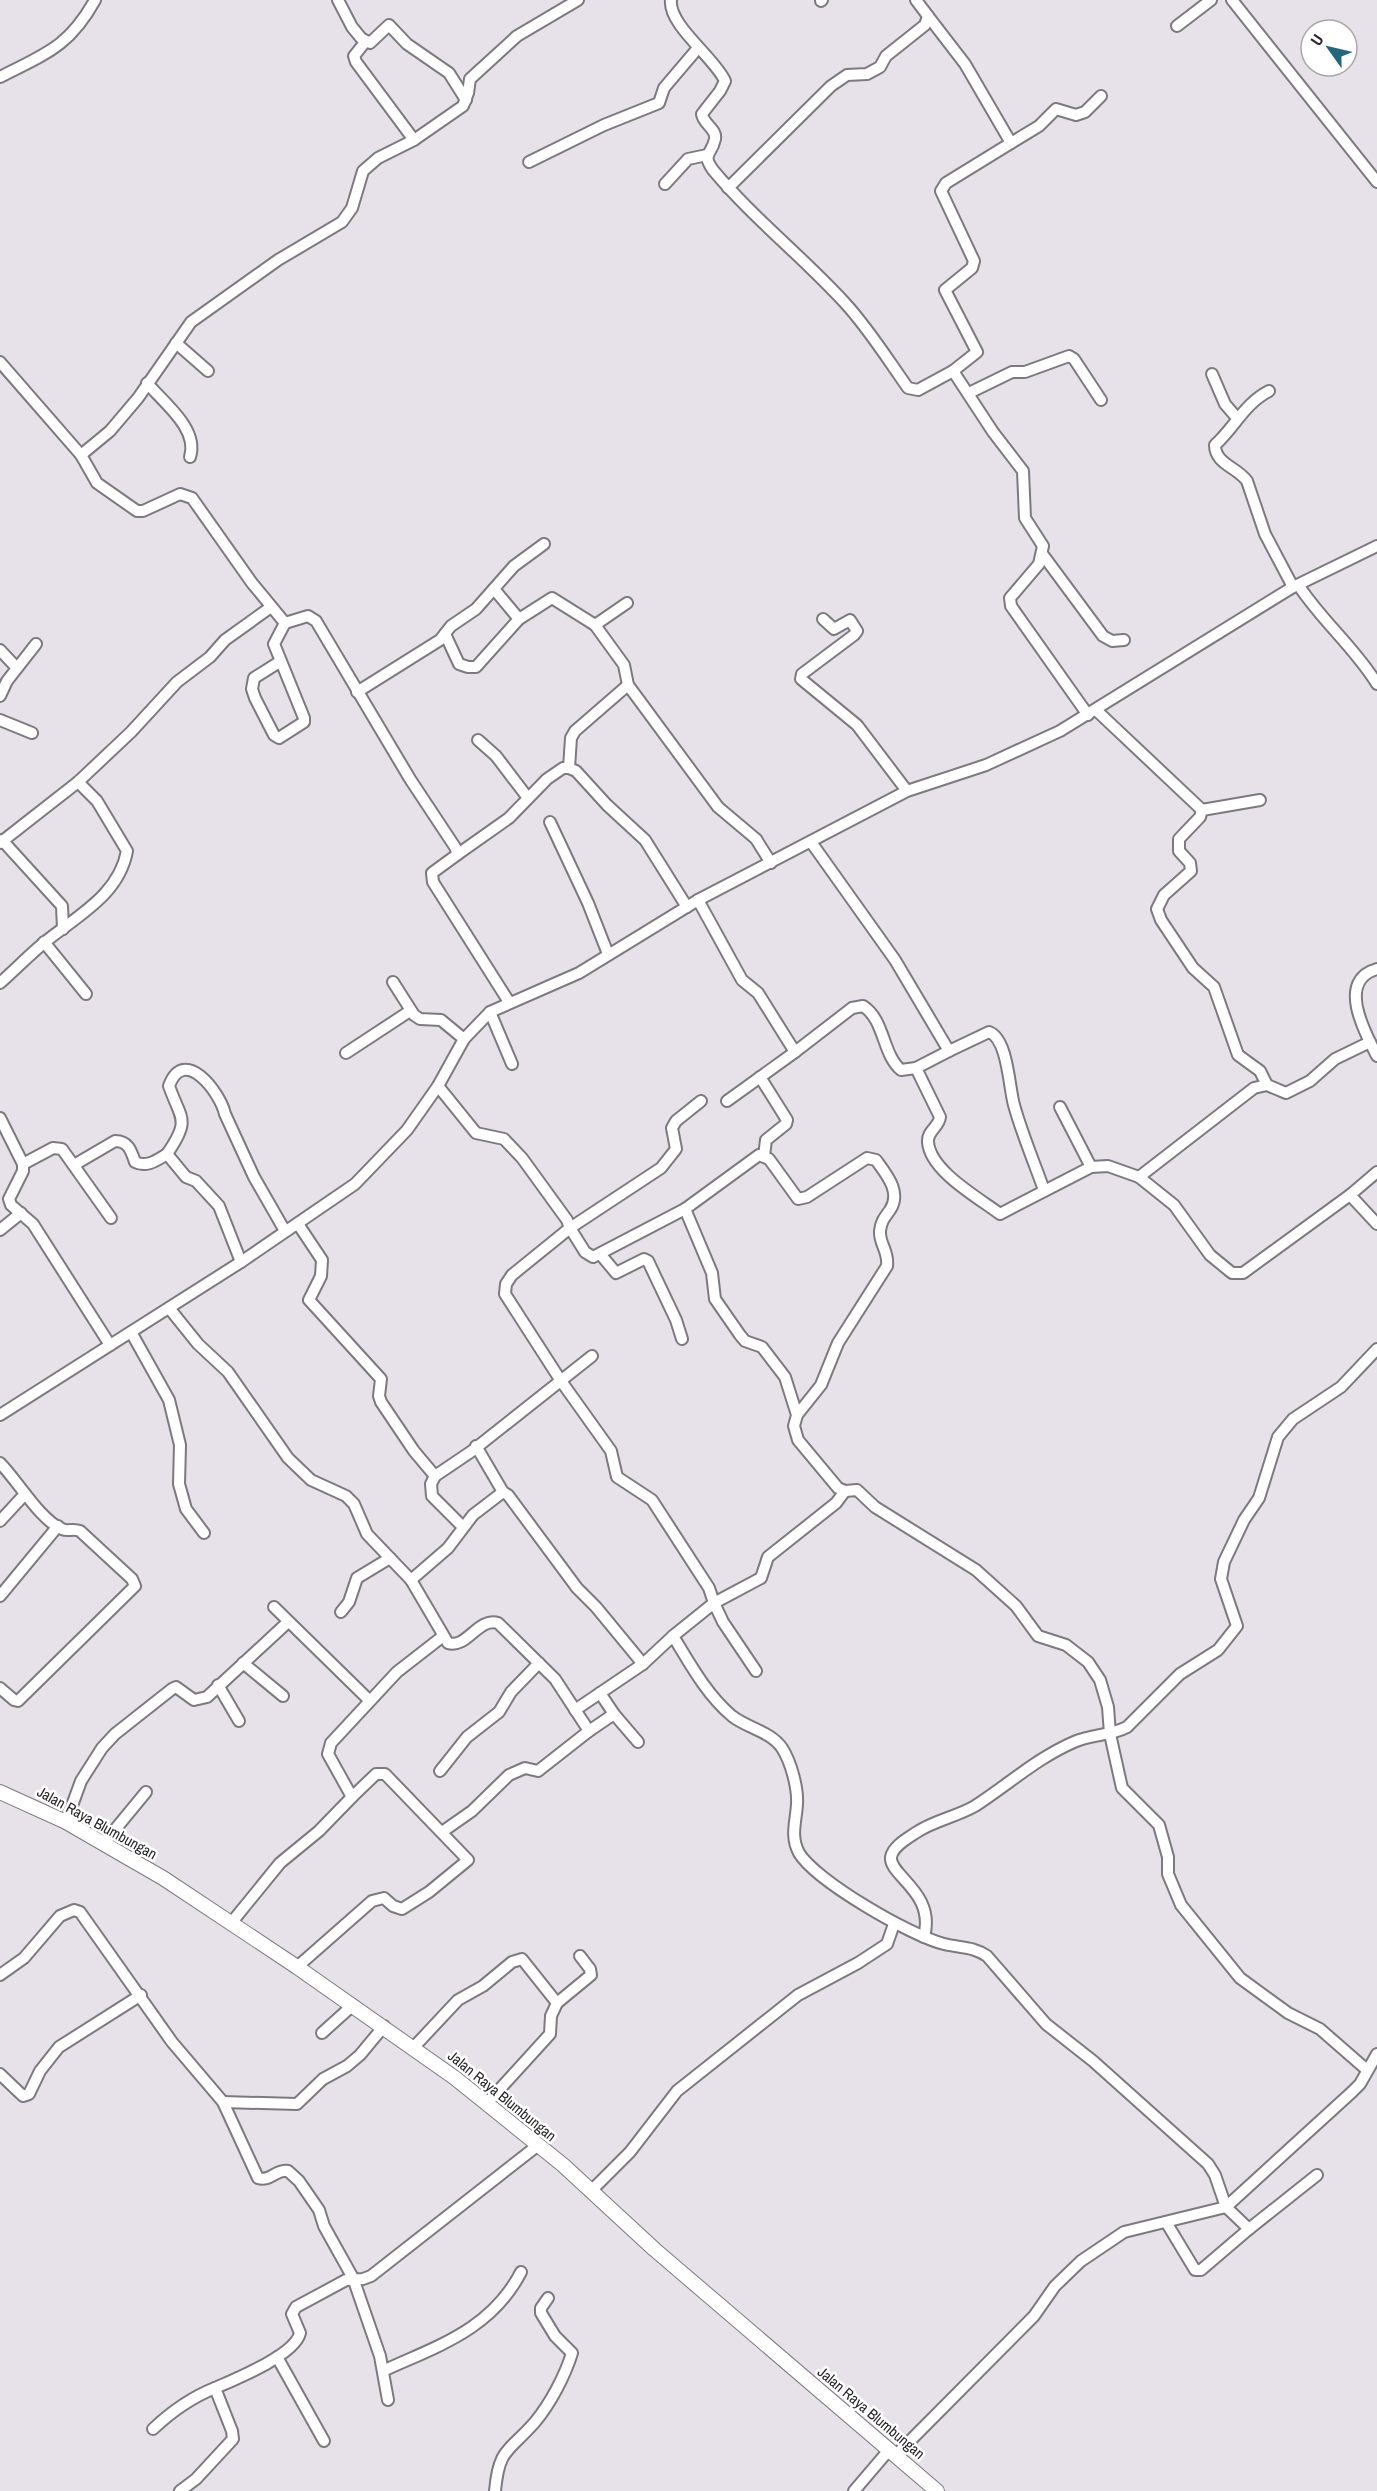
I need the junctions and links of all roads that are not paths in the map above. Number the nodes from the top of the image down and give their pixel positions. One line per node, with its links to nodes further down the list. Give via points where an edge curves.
1 (95, 0): 12 (street, via 63,45)
2 (338, 0): 10 (street, via 352,27)
3 (578, 0): 14 (street, via 503,48 470,79)
4 (671, 0): 11 (street, via 674,15)
5 (916, 0): 8 (street)
6 (1211, 0): 9 (street)
7 (1239, 3): 19 (street)
8 (928, 16): 16 (street, via 965,64); 21 (street, via 925,25 886,56 880,67 867,74 847,75 831,86)
9 (1177, 26)
10 (366, 41): 14 (street, via 370,43 389,25 407,44 449,73); 15 (street, via 354,56 356,62)
11 (698, 48): 17 (street, via 721,72 724,81 702,114 715,133); 18 (street, via 664,88 659,103)
12 (0, 77)
13 (1101, 96): 16 (street, via 1085,112 1076,115 1056,109 1039,126)
14 (466, 100): 15 (street)
15 (414, 140): 22 (street, via 378,158 363,171 352,208 342,222 219,300 191,322)
16 (1011, 143): 25 (street, via 946,183 941,191 974,261 972,268 945,290 977,352)
17 (707, 155): 20 (street, via 687,159); 21 (street, via 707,162)
18 (529, 162)
19 (1377, 182)
20 (665, 184)
21 (728, 188): 25 (street, via 846,304 908,388 918,390)
22 (176, 343): 24 (street); 27 (street)
23 (0, 362): 32 (street)
24 (208, 371)
25 (953, 371): 29 (street)
26 (1212, 375): 31 (street)
27 (147, 383): 32 (street, via 110,431); 33 (street, via 191,435)
28 (1269, 391): 31 (street, via 1255,398)
29 (969, 393): 30 (street, via 1012,372 1025,372 1070,356); 36 (street, via 1023,471 1026,518 1043,546)
30 (1101, 400)
31 (1237, 418): 37 (street, via 1232,430 1215,446 1215,453 1247,481 1265,534)
32 (81, 455): 40 (street, via 97,483 137,511 180,494 192,498)
33 (190, 457)
34 (544, 544): 38 (street, via 514,566)
35 (1377, 546): 37 (street)
36 (1043, 555): 46 (street, via 1103,636 1112,641); 55 (street, via 1010,598 1011,606)
37 (1296, 587): 51 (street, via 1357,655); 55 (street)
38 (494, 589): 41 (street); 45 (street)
39 (627, 603): 44 (street)
40 (271, 607): 43 (street); 60 (street, via 177,682)
41 (519, 619): 44 (street, via 552,598); 45 (street, via 476,667 459,664)
42 (823, 619): 61 (street, via 834,629 850,620 857,630 802,674 801,679 857,725)
43 (285, 623): 49 (street, via 274,644); 53 (street, via 313,617)
44 (595, 625): 52 (street, via 624,665)
45 (445, 634): 53 (street, via 431,647)
46 (1124, 640)
47 (36, 644): 50 (street)
48 (0, 650): 50 (street)
49 (281, 661): 49 (street, via 254,678 252,689 279,738 302,726 304,718)
50 (16, 667): 54 (street)
51 (1377, 684)
52 (628, 685): 59 (street, via 575,731); 69 (street, via 718,807 756,839)
53 (357, 692): 68 (street)
54 (0, 696)
55 (1092, 713): 61 (street, via 997,761); 64 (street)
56 (0, 720): 57 (street)
57 (32, 733)
58 (478, 740): 62 (street, via 496,756)
59 (569, 768): 62 (street, via 547,779); 71 (street, via 645,840)
60 (78, 782): 66 (street); 72 (street, via 97,801 128,851 124,869 107,891 82,917)
61 (907, 791): 67 (street)
62 (528, 798): 68 (street, via 509,818)
63 (1260, 800): 64 (street)
64 (1202, 810): 91 (street, via 1179,839 1179,851 1191,863 1191,872 1164,895 1157,909 1192,968 1214,987 1238,1055 1260,1071)
65 (550, 822): 74 (street)
66 (1, 842): 72 (street, via 62,906)
67 (811, 842): 69 (street); 84 (street, via 895,960)
68 (458, 854): 79 (street, via 432,873 433,882)
69 (771, 863): 70 (street)
70 (698, 900): 71 (street); 85 (street, via 742,980 758,993)
71 (687, 907): 74 (street)
72 (63, 929): 73 (street)
73 (44, 942): 77 (street); 78 (street)
74 (608, 954): 79 (street, via 579,973)
75 (1377, 969): 83 (street, via 1362,977 1356,991 1361,1022)
76 (393, 982): 80 (street)
77 (0, 984)
78 (86, 994)
79 (509, 1002): 81 (street)
80 (410, 1011): 82 (street, via 420,1019 441,1020); 86 (street)
81 (490, 1012): 82 (street); 88 (street)
82 (464, 1039): 92 (street)
83 (1370, 1042): 87 (street); 91 (street, via 1335,1059 1310,1081 1287,1093)
84 (949, 1051): 89 (street); 104 (street, via 989,1032 998,1038 1013,1105)
85 (795, 1052): 89 (street, via 852,1008 863,1006 883,1034 896,1066 901,1070); 90 (street)
86 (346, 1053)
87 (1377, 1056)
88 (512, 1064)
89 (916, 1068): 104 (street, via 940,1117 928,1142 947,1174 1000,1215)
90 (760, 1077): 94 (street); 98 (street, via 787,1120 766,1140)
91 (1267, 1085): 103 (street, via 1236,1100)
92 (438, 1086): 109 (street, via 378,1162 355,1184); 111 (street, via 476,1133 504,1138 564,1214)
93 (701, 1101): 111 (street, via 676,1121 672,1134 676,1149 661,1168)
94 (727, 1101)
95 (1060, 1107): 101 (street)
96 (0, 1118): 99 (street)
97 (167, 1154): 100 (street, via 141,1165 135,1162 125,1143 114,1141); 113 (street, via 183,1120 169,1086 172,1076 191,1070 222,1103 254,1177); 115 (street, via 219,1206)
98 (764, 1156): 106 (street, via 759,1155); 124 (street, via 798,1200 871,1158 891,1183 895,1196 892,1208 882,1220 880,1233 889,1255 887,1266 838,1343 820,1385)
99 (24, 1164): 100 (street, via 58,1148); 107 (street, via 9,1199)
100 (74, 1165): 108 (street)
101 (1090, 1167): 103 (street, via 1108,1166); 104 (street)
102 (1377, 1172): 105 (street)
103 (1139, 1177): 105 (street, via 1174,1205 1210,1256 1232,1273 1242,1273)
104 (1044, 1190)
105 (1350, 1195): 110 (street)
106 (685, 1209): 114 (street); 124 (street, via 712,1273 715,1299 746,1341 762,1347 771,1357 785,1377)
107 (21, 1213): 112 (street); 119 (street, via 33,1224)
108 (111, 1218)
109 (298, 1224): 113 (street); 127 (street, via 322,1260 321,1276 309,1300 381,1379 381,1402)
110 (1377, 1224)
111 (570, 1228): 114 (street, via 588,1256); 122 (street, via 520,1266 506,1284 505,1294)
112 (0, 1230)
113 (285, 1231): 115 (street)
114 (602, 1255): 118 (street, via 616,1273 648,1261)
115 (241, 1262): 116 (street)
116 (169, 1308): 117 (street); 135 (street, via 198,1344 228,1372 288,1458 311,1480 346,1496 354,1504 372,1542)
117 (131, 1332): 119 (street); 134 (street, via 170,1400 180,1445 179,1484 186,1509)
118 (682, 1339)
119 (110, 1345): 123 (street)
120 (1377, 1349): 157 (street, via 1341,1387 1293,1419 1278,1437 1259,1498 1224,1562 1221,1579 1237,1626 1230,1637 1218,1650 1180,1674 1127,1727)
121 (592, 1356): 122 (street)
122 (561, 1381): 125 (street); 138 (street, via 611,1451 617,1477 644,1492 663,1513 709,1588)
123 (0, 1415)
124 (797, 1415): 128 (street, via 794,1426 798,1440)
125 (476, 1446): 127 (street); 129 (street)
126 (0, 1463): 130 (street)
127 (435, 1476): 133 (street, via 432,1496)
128 (844, 1491): 138 (street, via 836,1503 768,1557 761,1578); 157 (street, via 857,1490 875,1507 961,1560 1016,1606 1038,1636 1066,1645 1088,1662 1100,1680)
129 (503, 1492): 133 (street); 146 (street, via 577,1588)
130 (26, 1494): 131 (street); 132 (street)
131 (0, 1521)
132 (58, 1526): 137 (street); 149 (street, via 80,1531 132,1580 134,1588 18,1701)
133 (463, 1527): 136 (street, via 442,1554)
134 (204, 1533)
135 (390, 1558): 136 (street); 140 (street, via 357,1578)
136 (411, 1580): 143 (street)
137 (1, 1594)
138 (714, 1603): 142 (street); 147 (street)
139 (274, 1607): 141 (street)
140 (341, 1612)
141 (288, 1622): 145 (street); 152 (street)
142 (673, 1636): 146 (street); 167 (street, via 703,1684 729,1714 781,1747 796,1789 793,1832 800,1853 823,1877)
143 (442, 1637): 144 (street, via 452,1644 460,1642 493,1621); 152 (street, via 397,1672)
144 (538, 1662): 153 (street, via 555,1679); 159 (street, via 499,1712 467,1737)
145 (243, 1663): 148 (street); 151 (street)
146 (643, 1664): 150 (street)
147 (756, 1671)
148 (218, 1685): 155 (street); 163 (street, via 200,1700 172,1689 115,1734 81,1781)
149 (0, 1688)
150 (600, 1693): 153 (street); 154 (street)
151 (283, 1695)
152 (369, 1701): 162 (street, via 328,1748 333,1766)
153 (575, 1710): 156 (street)
154 (614, 1714): 156 (street); 158 (street)
155 (239, 1721)
156 (589, 1731): 164 (street, via 538,1771 520,1768 509,1775 472,1811)
157 (1110, 1734): 168 (street, via 1076,1741 1039,1759 974,1806 929,1824 900,1844 891,1858 898,1873 916,1890 928,1920); 179 (street, via 1122,1788 1159,1825 1168,1857 1168,1874 1181,1905 1240,1978 1288,2013 1320,2029)
158 (638, 1742)
159 (440, 1771)
160 (0, 1792): 163 (main road, Jalan Raya Blumbungan)
161 (146, 1792): 165 (street)
162 (352, 1797): 164 (street, via 376,1774 385,1774); 166 (street, via 280,1863)
163 (66, 1822): 165 (main road, Jalan Raya Blumbungan)
164 (442, 1832): 170 (street, via 468,1858 466,1863 402,1909 384,1898 372,1901)
165 (104, 1843): 166 (main road, Jalan Raya Blumbungan)
166 (232, 1922): 170 (main road, Jalan Raya Blumbungan)
167 (894, 1924): 168 (street); 185 (street, via 887,1944 798,1995 677,2091 630,2152)
168 (924, 1937): 186 (street, via 975,1948 987,1956 1053,2030 1213,2169)
169 (580, 1956): 173 (street, via 591,1975)
170 (297, 1967): 174 (main road, Jalan Raya Blumbungan)
171 (0, 1975): 172 (street, via 24,1958 60,1916 77,1910)
172 (141, 1995): 180 (street, via 59,2047 40,2071 29,2094 16,2092); 181 (street, via 172,2042)
173 (556, 2003): 177 (street, via 522,1959 512,1962 458,2000); 182 (street, via 547,2039)
174 (353, 2005): 175 (main road, Jalan Raya Blumbungan); 176 (street)
175 (384, 2026): 177 (main road, Jalan Raya Blumbungan); 181 (street, via 360,2055 323,2079 297,2104)
176 (322, 2033)
177 (414, 2047): 182 (main road, Jalan Raya Blumbungan)
178 (1377, 2054): 179 (street)
179 (1368, 2070): 186 (street, via 1352,2092)
180 (0, 2074)
181 (223, 2102): 190 (street, via 255,2174 263,2180 288,2171 299,2181 319,2210)
182 (488, 2102): 183 (main road, Jalan Raya Blumbungan)
183 (537, 2146): 185 (main road, Jalan Raya Blumbungan); 190 (street, via 371,2276)
184 (1317, 2175): 188 (street)
185 (591, 2191): 198 (main road, Jalan Raya Blumbungan)
186 (1226, 2207): 187 (street); 188 (street)
187 (1166, 2222): 188 (street, via 1195,2270 1201,2270); 198 (street, via 1124,2232 1081,2261 1055,2286 1034,2316)
188 (1249, 2229)
189 (521, 2272): 193 (street, via 498,2307 460,2336)
190 (353, 2278): 192 (street, via 296,2307 292,2314 300,2336 298,2342); 193 (street)
191 (548, 2298): 200 (street, via 541,2313 555,2336 572,2353 535,2421 500,2457)
192 (277, 2357): 194 (street); 197 (street)
193 (383, 2371): 195 (street)
194 (214, 2388): 196 (street, via 194,2397); 199 (street, via 233,2439)
195 (388, 2400)
196 (153, 2429)
197 (324, 2441)
198 (893, 2453): 201 (street); 202 (main road, Jalan Raya Blumbungan)
199 (180, 2491)
200 (495, 2491)
201 (854, 2491)
202 (936, 2491)

